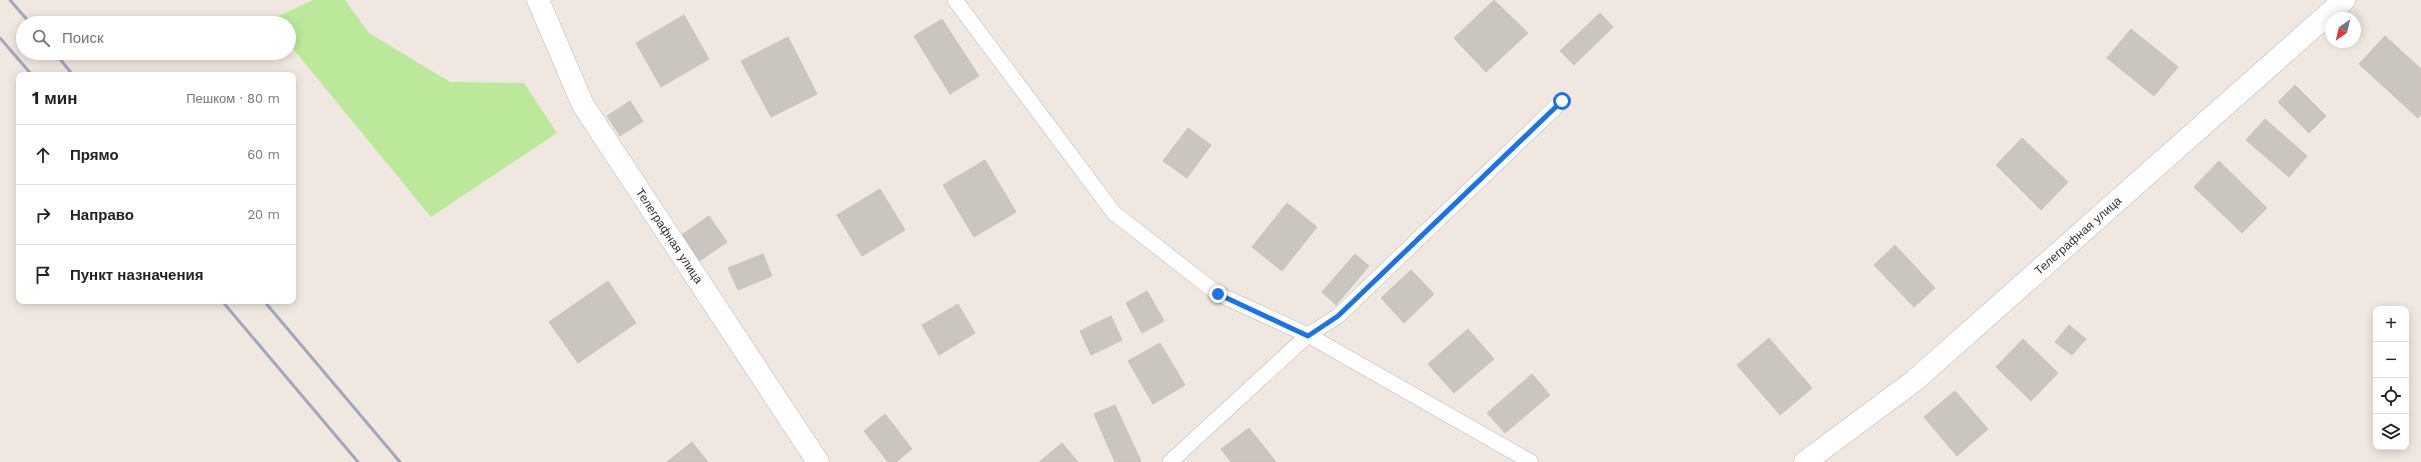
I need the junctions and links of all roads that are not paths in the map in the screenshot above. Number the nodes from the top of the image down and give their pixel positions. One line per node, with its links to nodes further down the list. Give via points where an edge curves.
1 (538, 0): 6 (street, Телеграфная улица, via 583,105)
2 (955, 0): 5 (lane, via 1114,213 1218,294)
3 (2344, 0): 9 (street, Телеграфная улица, via 1914,380)
4 (1562, 101): 5 (lane, via 1338,316)
5 (1308, 336): 7 (lane); 8 (lane)
6 (818, 462)
7 (1170, 462)
8 (1531, 462)
9 (1805, 462)

